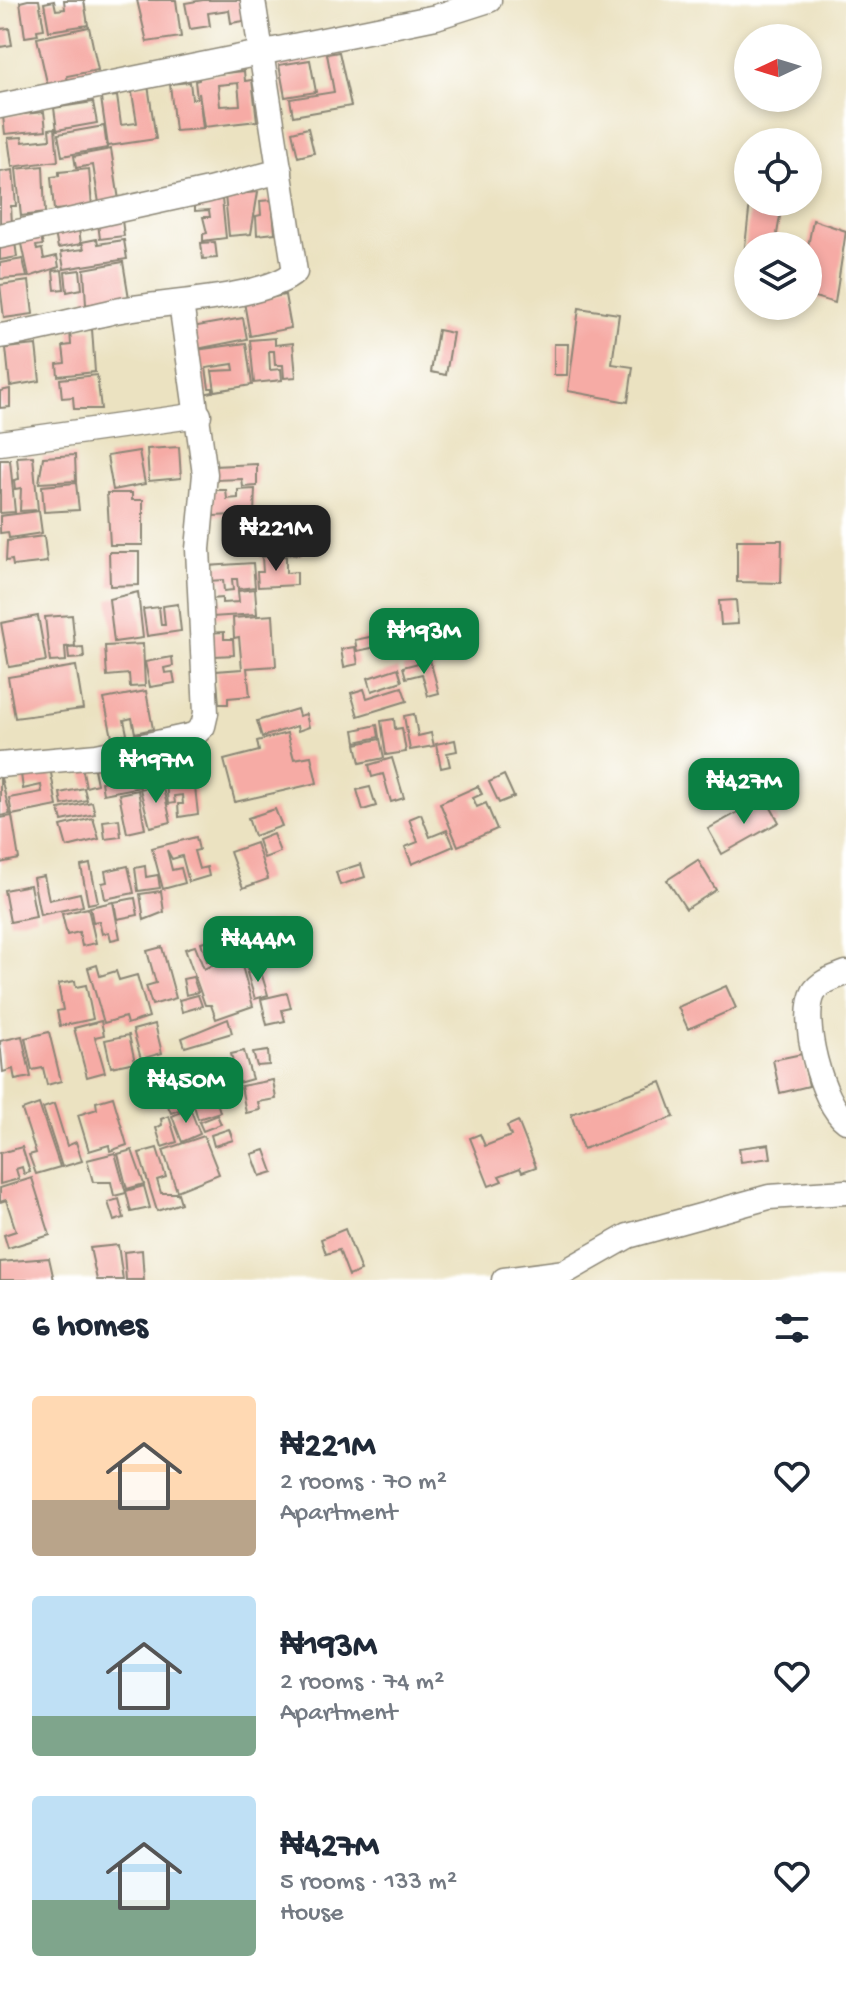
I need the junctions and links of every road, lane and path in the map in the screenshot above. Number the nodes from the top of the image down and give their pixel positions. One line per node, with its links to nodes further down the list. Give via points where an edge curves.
1 (253, 0): 3 (street)
2 (489, 0): 3 (street, via 436,17)
3 (260, 51): 4 (street); 5 (street)
4 (0, 106)
5 (280, 171): 6 (street); 7 (street, via 295,272 274,283)
6 (0, 236)
7 (181, 303): 8 (street); 9 (street)
8 (0, 336)
9 (199, 415): 10 (street); 11 (street, via 205,474 198,549 203,726 194,735 97,756)
10 (0, 443)
11 (0, 765)
12 (846, 973): 13 (street, via 814,992 808,1012 824,1094)
13 (846, 1121)
14 (846, 1192): 15 (street, via 769,1197 628,1236 565,1272)
15 (504, 1280)

